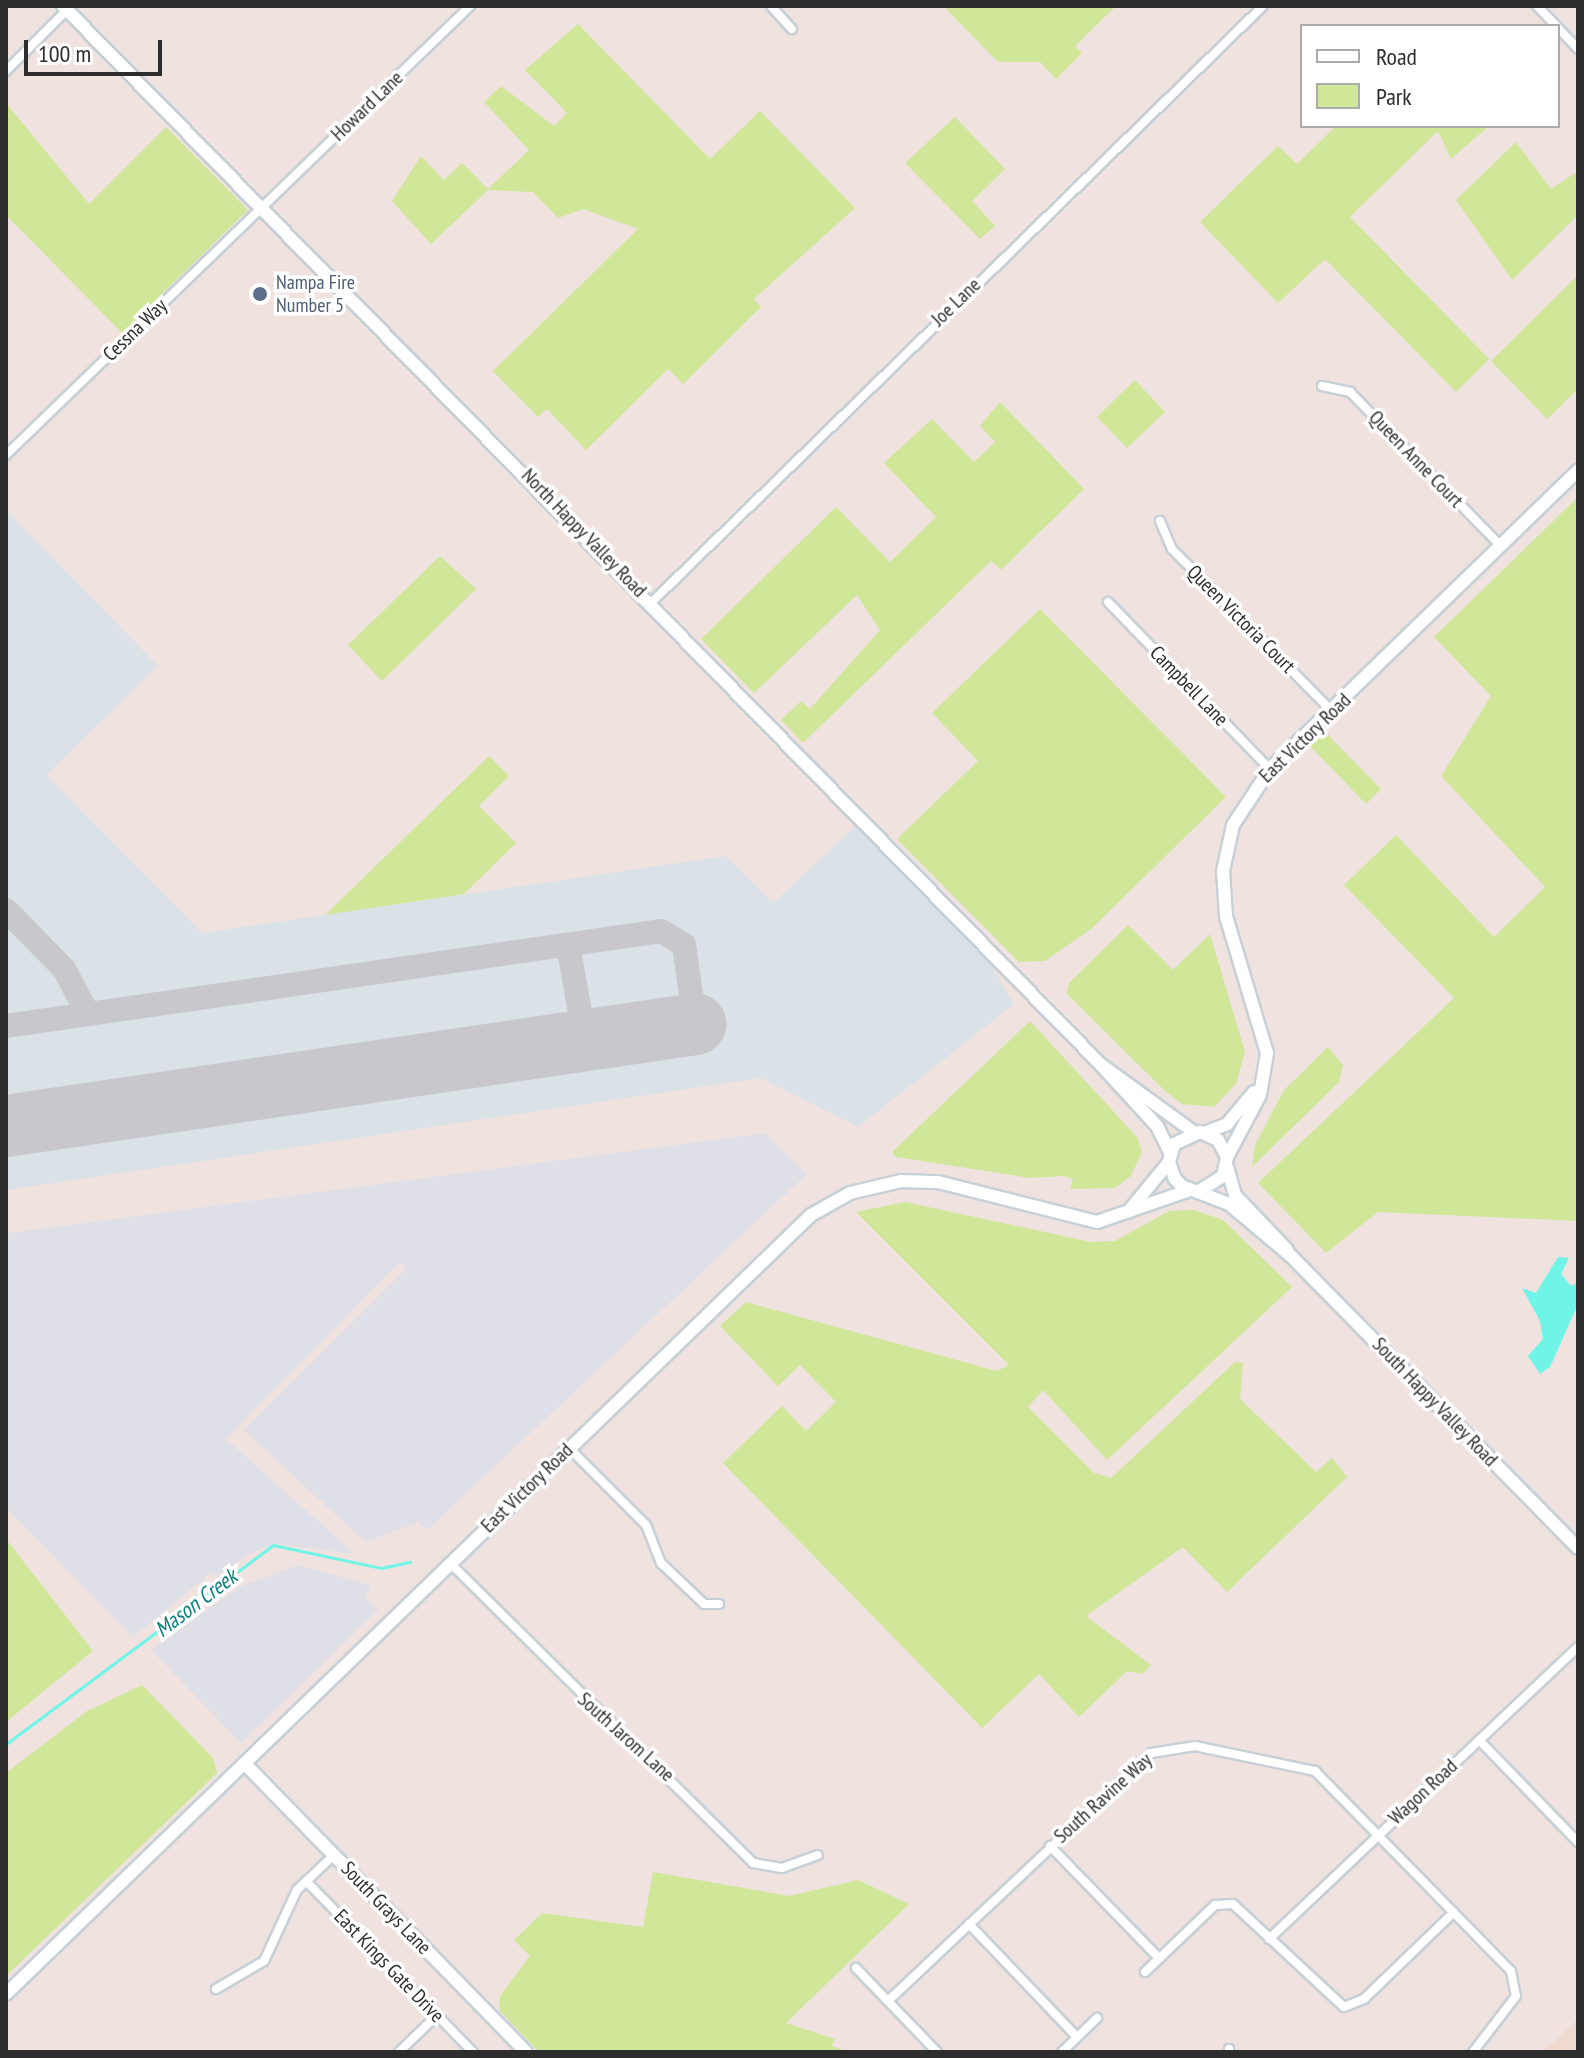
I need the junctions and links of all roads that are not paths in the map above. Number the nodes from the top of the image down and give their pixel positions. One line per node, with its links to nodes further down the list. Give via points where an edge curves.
1 (470, 6): 11 (street, Howard Lane)
2 (771, 6): 7 (street)
3 (1263, 6): 17 (street, Joe Lane)
4 (1537, 6): 6 (street)
5 (65, 8): 10 (street); 11 (street, North Happy Valley Road)
6 (1554, 24)
7 (792, 29)
8 (1560, 30): 9 (street)
9 (1578, 49)
10 (6, 71)
11 (264, 206): 13 (street, Cessna Way); 17 (street, North Happy Valley Road)
12 (1322, 386): 16 (street, Queen Anne Court, via 1350,392)
13 (6, 455)
14 (1578, 471): 16 (street, East Victory Road)
15 (1160, 521): 19 (street, Queen Victoria Court, via 1172,549)
16 (1501, 546): 19 (street, East Victory Road)
17 (652, 602): 21 (street, North Happy Valley Road)
18 (1108, 602): 20 (street, Campbell Lane)
19 (1332, 711): 20 (street, East Victory Road)
20 (1270, 769): 22 (street, East Victory Road, via 1233,825 1223,871 1226,916 1263,1029)
21 (1100, 1064): 23 (street, North Happy Valley Road); 24 (street, North Happy Valley Road, via 1157,1126)
22 (1262, 1084): 23 (street, via 1227,1124); 25 (street, East Victory Road)
23 (1200, 1133): 24 (street); 25 (street)
24 (1169, 1157): 26 (street, via 1175,1179); 27 (street)
25 (1227, 1162): 26 (street, via 1217,1184); 28 (street, via 1235,1195)
26 (1195, 1190): 27 (street, East Victory Road); 28 (street, via 1229,1204)
27 (1128, 1212): 29 (street, East Victory Road, via 1077,1220 938,1182 901,1181 850,1193 811,1215)
28 (1291, 1256): 30 (street, South Happy Valley Road)
29 (569, 1448): 31 (street, East Victory Road); 32 (street, via 646,1525 661,1563 704,1604)
30 (1578, 1548)
31 (450, 1563): 35 (street, East Victory Road); 40 (street, South Jarom Lane, via 753,1863 782,1868)
32 (719, 1604)
33 (1578, 1647): 34 (street, Wagon Road)
34 (1479, 1740): 36 (street, Wagon Road); 37 (street)
35 (245, 1764): 39 (street, South Grays Lane); 49 (street, East Victory Road)
36 (1378, 1835): 38 (street, South Ravine Way, via 1306,1765 1174,1745 1151,1753); 42 (street, South Ravine Way); 44 (street, Wagon Road)
37 (1578, 1842)
38 (1050, 1846): 43 (street, South Ravine Way); 45 (street)
39 (334, 1855): 41 (street); 56 (street, South Grays Lane)
40 (818, 1855)
41 (306, 1881): 48 (street, via 264,1961); 51 (street, East Kings Gate Drive)
42 (1454, 1912): 44 (street, via 1364,1999 1344,2007); 59 (street, South Ravine Way, via 1511,1971 1518,1989)
43 (969, 1924): 50 (street, South Ravine Way); 53 (street)
44 (1269, 1939): 45 (street, via 1223,1902)
45 (1159, 1958): 47 (street)
46 (856, 1968): 50 (street)
47 (1145, 1972)
48 (216, 1989)
49 (6, 1994)
50 (888, 2001): 57 (street)
51 (437, 2015): 54 (street); 55 (street, East Kings Gate Drive)
52 (1097, 2018): 53 (street)
53 (1077, 2037): 58 (street)
54 (399, 2052)
55 (473, 2052)
56 (526, 2052)
57 (937, 2052)
58 (1062, 2052)
59 (1473, 2052)

